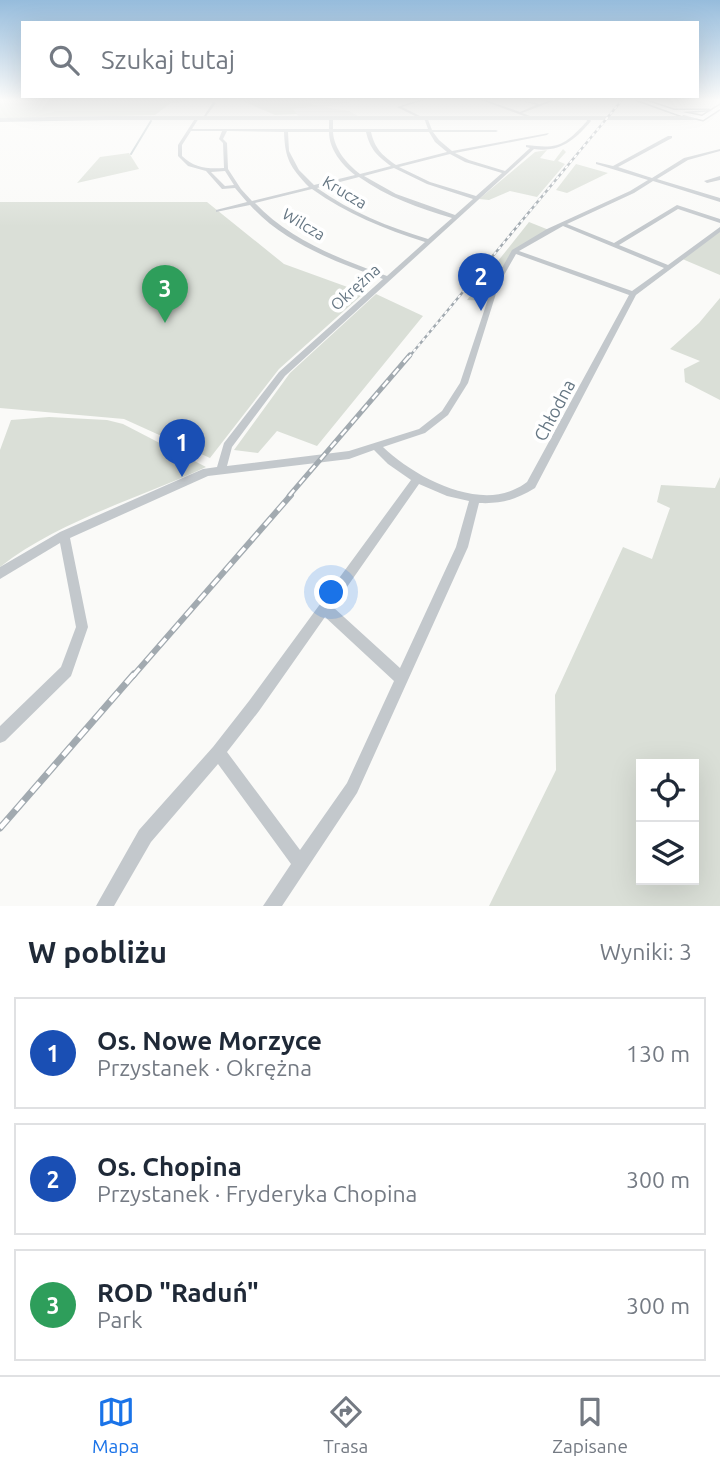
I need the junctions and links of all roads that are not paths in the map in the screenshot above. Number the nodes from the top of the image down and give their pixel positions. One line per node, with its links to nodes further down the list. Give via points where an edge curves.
1 (182, 142): 18 (street, via 180,156 193,167)
2 (224, 142): 17 (street, Wilcza)
3 (286, 142): 24 (street, Krucza, via 294,168)
4 (334, 142): 20 (street, via 336,151)
5 (372, 142): 15 (street)
6 (436, 142): 13 (street)
7 (504, 142): 13 (street)
8 (520, 142): 11 (street)
9 (569, 142): 11 (street)
10 (660, 142): 16 (street)
11 (533, 148): 19 (street, Okrężna)
12 (720, 150): 22 (street, via 695,155)
13 (450, 153): 15 (street); 19 (street)
14 (598, 163): 16 (street)
15 (394, 166): 20 (street); 26 (street)
16 (612, 168): 22 (street)
17 (226, 169): 18 (street); 25 (street, Wilcza)
18 (208, 171): 25 (street, via 224,188)
19 (505, 173): 26 (street, Okrężna)
20 (359, 174): 24 (street); 30 (street, via 389,193)
21 (720, 178): 23 (street)
22 (651, 179): 27 (street); 32 (street)
23 (707, 181)
24 (311, 186): 28 (street); 34 (street, Krucza, via 368,220)
25 (237, 187): 28 (street, Wilcza)
26 (476, 198): 30 (street, Okrężna)
27 (720, 200)
28 (249, 201): 29 (street); 38 (street, Wilcza, via 307,244)
29 (218, 211)
30 (455, 217): 34 (street, Okrężna)
31 (720, 220): 35 (street, via 672,208)
32 (564, 224): 35 (street); 36 (street)
33 (720, 229): 37 (street, Chłodna)
34 (427, 241): 38 (street, Okrężna)
35 (614, 245): 37 (street)
36 (514, 251): 39 (street); 40 (street, via 496,284 456,400 434,424)
37 (668, 267): 39 (street, Chłodna)
38 (386, 278): 41 (street, Okrężna, via 276,380 227,446)
39 (633, 294): 43 (street, Chłodna, via 531,485 517,495)
40 (378, 448): 41 (street); 42 (street, Chłodna)
41 (222, 468): 44 (street)
42 (418, 478): 43 (street, Chłodna, via 440,490); 46 (street)
43 (475, 499): 47 (street, via 462,547)
44 (64, 535): 45 (street); 48 (street, via 82,627 66,671)
45 (0, 573)
46 (325, 608): 47 (street); 49 (street)
47 (400, 677): 50 (street, via 352,788)
48 (0, 736)
49 (218, 752): 50 (street); 51 (street, via 145,836)
50 (301, 864): 52 (street)
51 (105, 906)
52 (272, 906)

